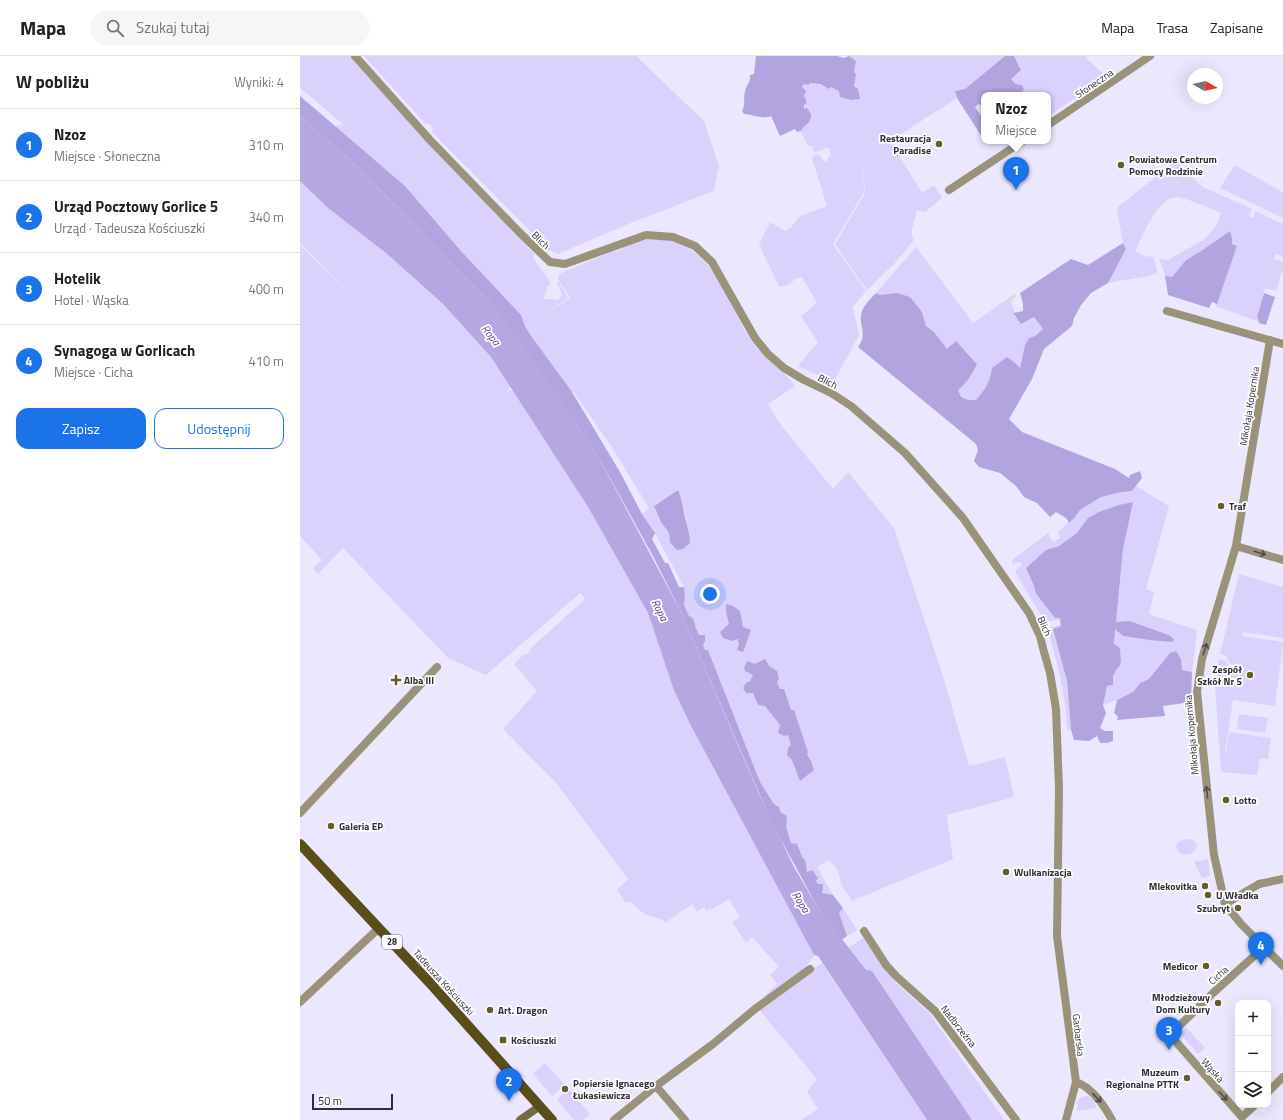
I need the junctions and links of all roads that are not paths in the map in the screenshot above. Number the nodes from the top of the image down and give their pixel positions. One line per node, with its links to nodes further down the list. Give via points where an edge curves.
1 (355, 56): 18 (street, Blich, via 430,140 550,262 565,264 646,235 673,237 695,246 712,262 755,338 768,354 784,368 851,406 874,425 905,453 963,518 1029,613 1040,636 1050,673 1056,708 1059,779)
2 (1150, 56): 3 (street, Słoneczna)
3 (1051, 123)
4 (1019, 144): 5 (street)
5 (949, 190)
6 (1167, 311): 7 (street)
7 (1270, 340): 8 (street); 9 (street, Mikołaja Kopernika)
8 (1283, 344)
9 (1236, 546): 10 (street, one-way to 10); 15 (street, Mikołaja Kopernika, one-way to 9, via 1211,831 1197,692 1202,659)
10 (1283, 560)
11 (438, 667): 12 (street)
12 (300, 813)
13 (300, 844): 16 (main road, Tadeusza Kościuszki / 28)
14 (1283, 878): 15 (street, via 1258,884)
15 (1224, 904): 19 (street)
16 (379, 928): 22 (street); 28 (main road, Tadeusza Kościuszki / 28)
17 (864, 931): 34 (street, Nadbrzeżna, via 896,976 935,1011)
18 (1057, 936): 25 (street, Garbarska)
19 (1263, 948): 20 (street); 23 (street, Cicha)
20 (1283, 966)
21 (810, 969): 26 (street)
22 (300, 1002)
23 (1170, 1035): 29 (street, Wąska, one-way to 29, via 1242,1117)
24 (1283, 1077): 27 (street)
25 (1076, 1082): 35 (street); 36 (street, one-way to 36, via 1098,1097)
26 (656, 1086): 32 (street); 33 (street)
27 (1271, 1089)
28 (540, 1106): 30 (main road); 31 (main road, Tadeusza Kościuszki / 28)
29 (1252, 1108)
30 (520, 1120)
31 (552, 1120)
32 (614, 1120)
33 (685, 1120)
34 (1016, 1120)
35 (1066, 1120)
36 (1112, 1120)

